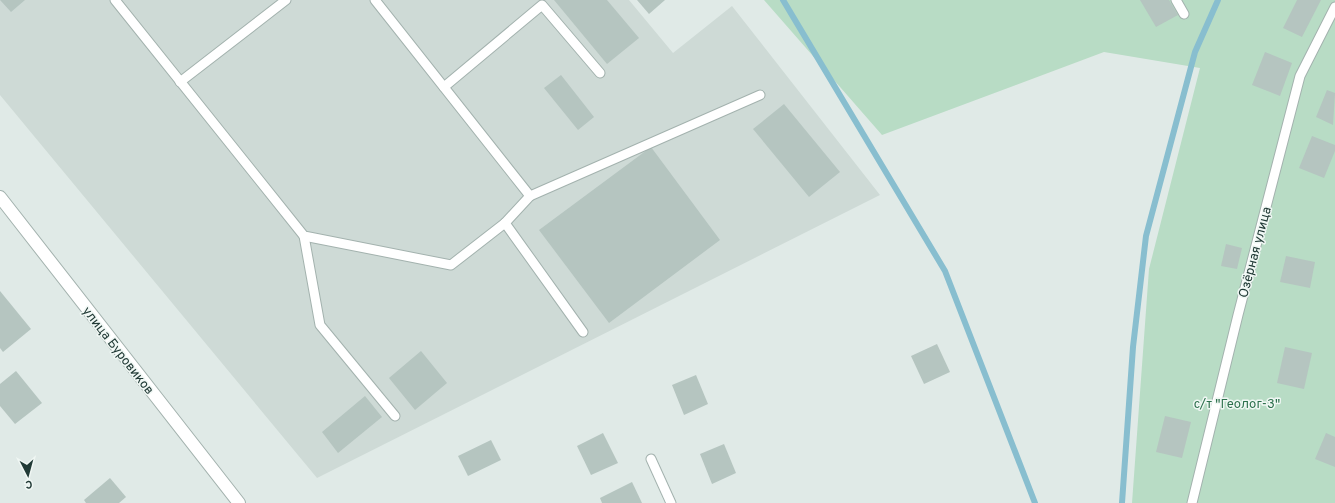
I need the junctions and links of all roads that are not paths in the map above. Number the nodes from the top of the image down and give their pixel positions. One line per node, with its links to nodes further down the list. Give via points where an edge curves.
1 (115, 0): 8 (lane)
2 (286, 0): 8 (lane)
3 (376, 0): 9 (lane)
4 (1176, 0): 6 (lane)
5 (1335, 7): 20 (lane, Озёрная улица, via 1300,76)
6 (1184, 14)
7 (600, 73): 9 (lane, via 542,5)
8 (180, 82): 14 (lane)
9 (444, 87): 11 (lane)
10 (760, 94): 11 (lane)
11 (530, 196): 13 (lane)
12 (0, 197): 18 (street, улица Буровиков)
13 (505, 223): 14 (lane, via 451,265); 15 (lane)
14 (304, 236): 16 (lane, via 320,325)
15 (583, 332)
16 (395, 416)
17 (652, 459): 19 (lane)
18 (239, 503)
19 (671, 503)
20 (1192, 503)

